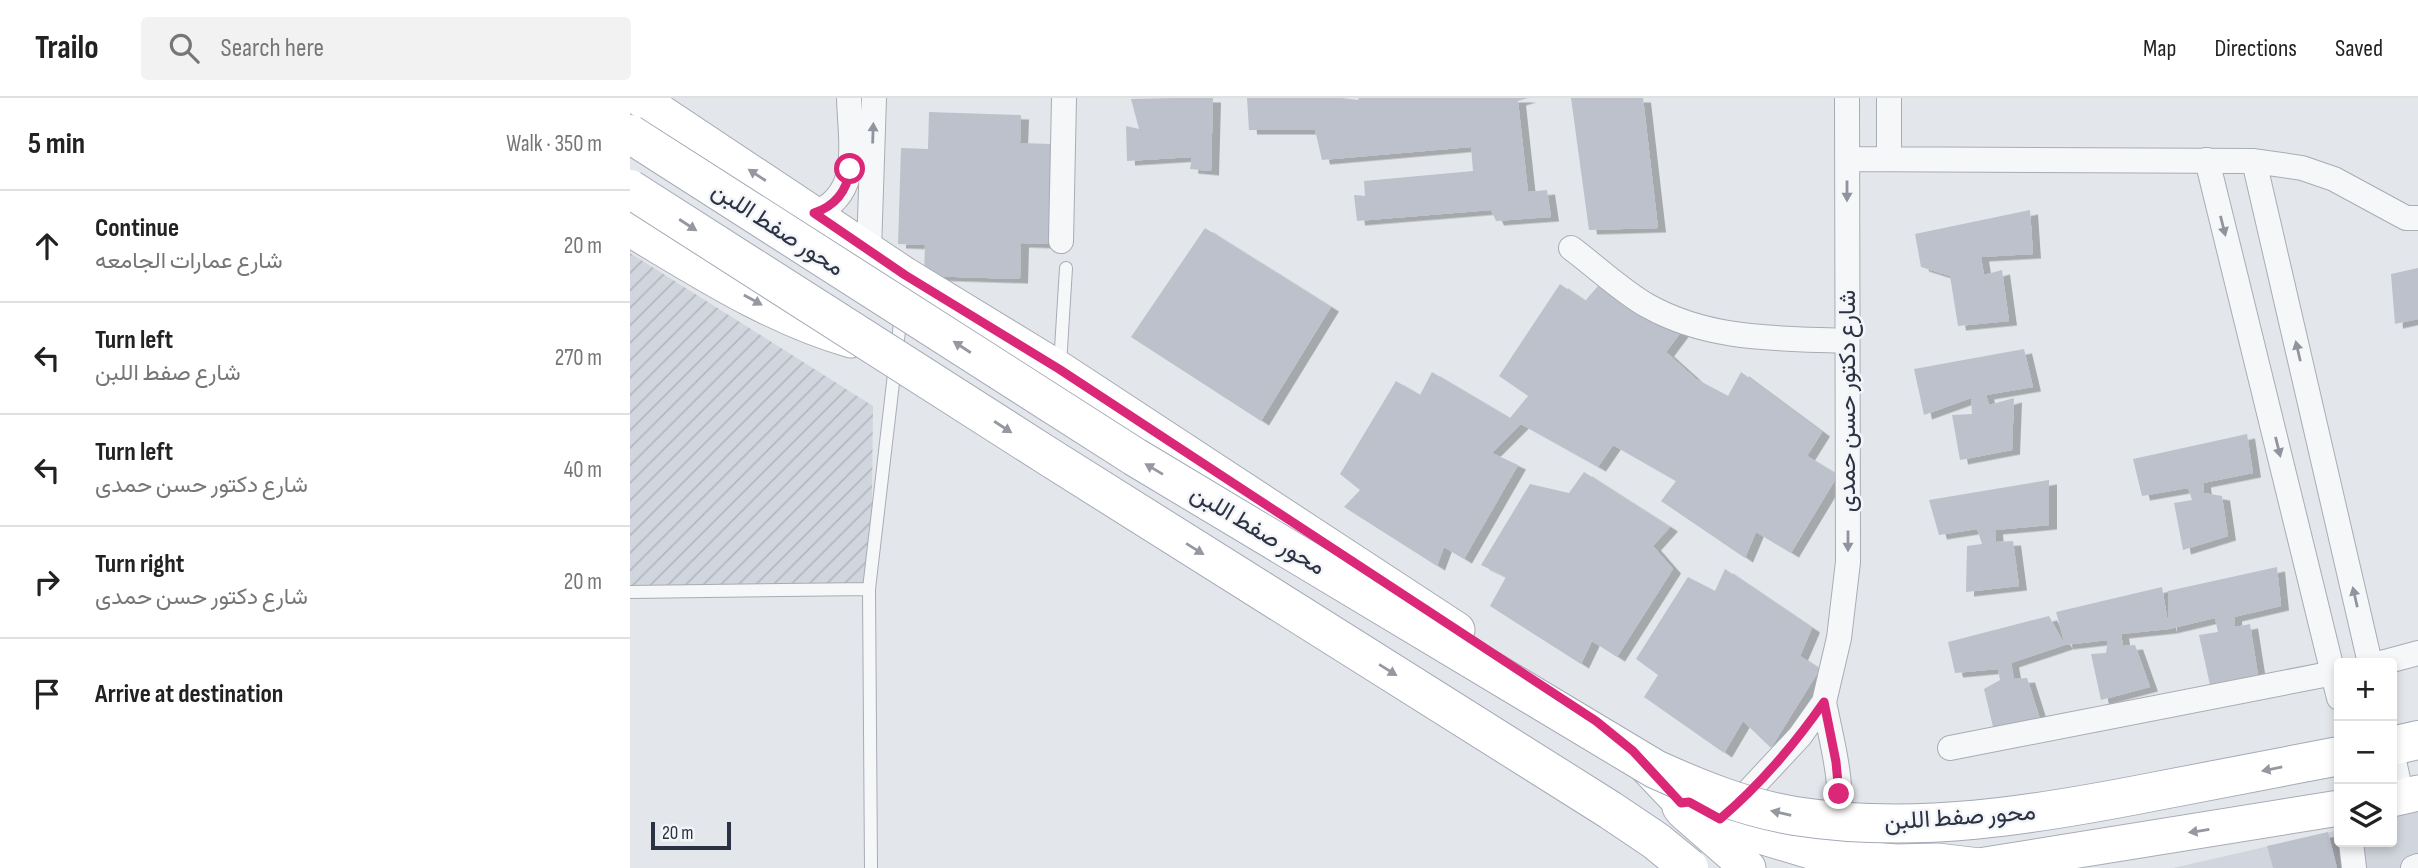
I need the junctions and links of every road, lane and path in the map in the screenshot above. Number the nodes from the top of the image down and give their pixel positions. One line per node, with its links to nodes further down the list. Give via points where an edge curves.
1 (639, 98): 13 (street, one-way to 1)
2 (849, 98): 13 (street, via 849,179 838,198)
3 (874, 98): 18 (street, one-way to 3)
4 (1064, 98): 16 (street)
5 (1847, 98): 8 (street, شارع دكتور حسن حمدى)
6 (1889, 98): 9 (street)
7 (630, 134): 35 (main road, محور صفط اللبن, one-way to 7, bridge, via 2105,802 1949,823 1793,816 1694,787 1655,769 1135,457)
8 (1847, 159): 9 (street); 21 (street, شارع دكتور حسن حمدى, one-way to 21)
9 (1889, 159): 10 (street)
10 (2207, 160): 11 (street); 29 (street, one-way to 29)
11 (2254, 161): 14 (street, via 2302,168 2334,179 2406,218); 27 (street, one-way to 11)
12 (630, 189): 22 (main road, محور صفط اللبن, one-way to 22, bridge)
13 (814, 213): 18 (street)
14 (2418, 218)
15 (630, 229): 22 (street, one-way to 22, bridge, via 768,309 825,333)
16 (1061, 241)
17 (1571, 248): 21 (street, via 1647,306 1691,325 1737,336)
18 (869, 250): 20 (street)
19 (1066, 268): 23 (lane)
20 (905, 275): 23 (street); 24 (lane)
21 (1847, 341): 31 (street, شارع دكتور حسن حمدى, one-way to 31, via 1848,562 1839,638)
22 (881, 349): 46 (main road, محور صفط اللبن, one-way to 46, bridge, via 1610,810)
23 (1059, 369): 38 (street, via 1596,721 1633,751)
24 (869, 589): 25 (lane); 45 (lane)
25 (630, 592)
26 (2418, 653): 28 (street)
27 (2369, 658)
28 (2397, 659)
29 (2334, 665)
30 (2334, 673): 34 (street)
31 (1824, 702): 40 (street, شارع دكتور حسن حمدى, via 1800,736); 42 (street, شارع دكتور حسن حمدى, via 1839,794)
32 (2418, 740): 33 (main road)
33 (2397, 745)
34 (1950, 748)
35 (2334, 757)
36 (2397, 770): 37 (street)
37 (2404, 796)
38 (1681, 803): 40 (street, via 1689,802); 47 (street, via 1683,811)
39 (2334, 809): 44 (street, one-way to 44)
40 (1720, 819): 42 (street)
41 (2352, 847): 48 (street)
42 (1826, 862): 44 (street, via 1937,861)
43 (2418, 866): 49 (street)
44 (1973, 867)
45 (871, 868)
46 (1689, 868)
47 (1748, 868)
48 (2354, 868)
49 (2413, 868)

